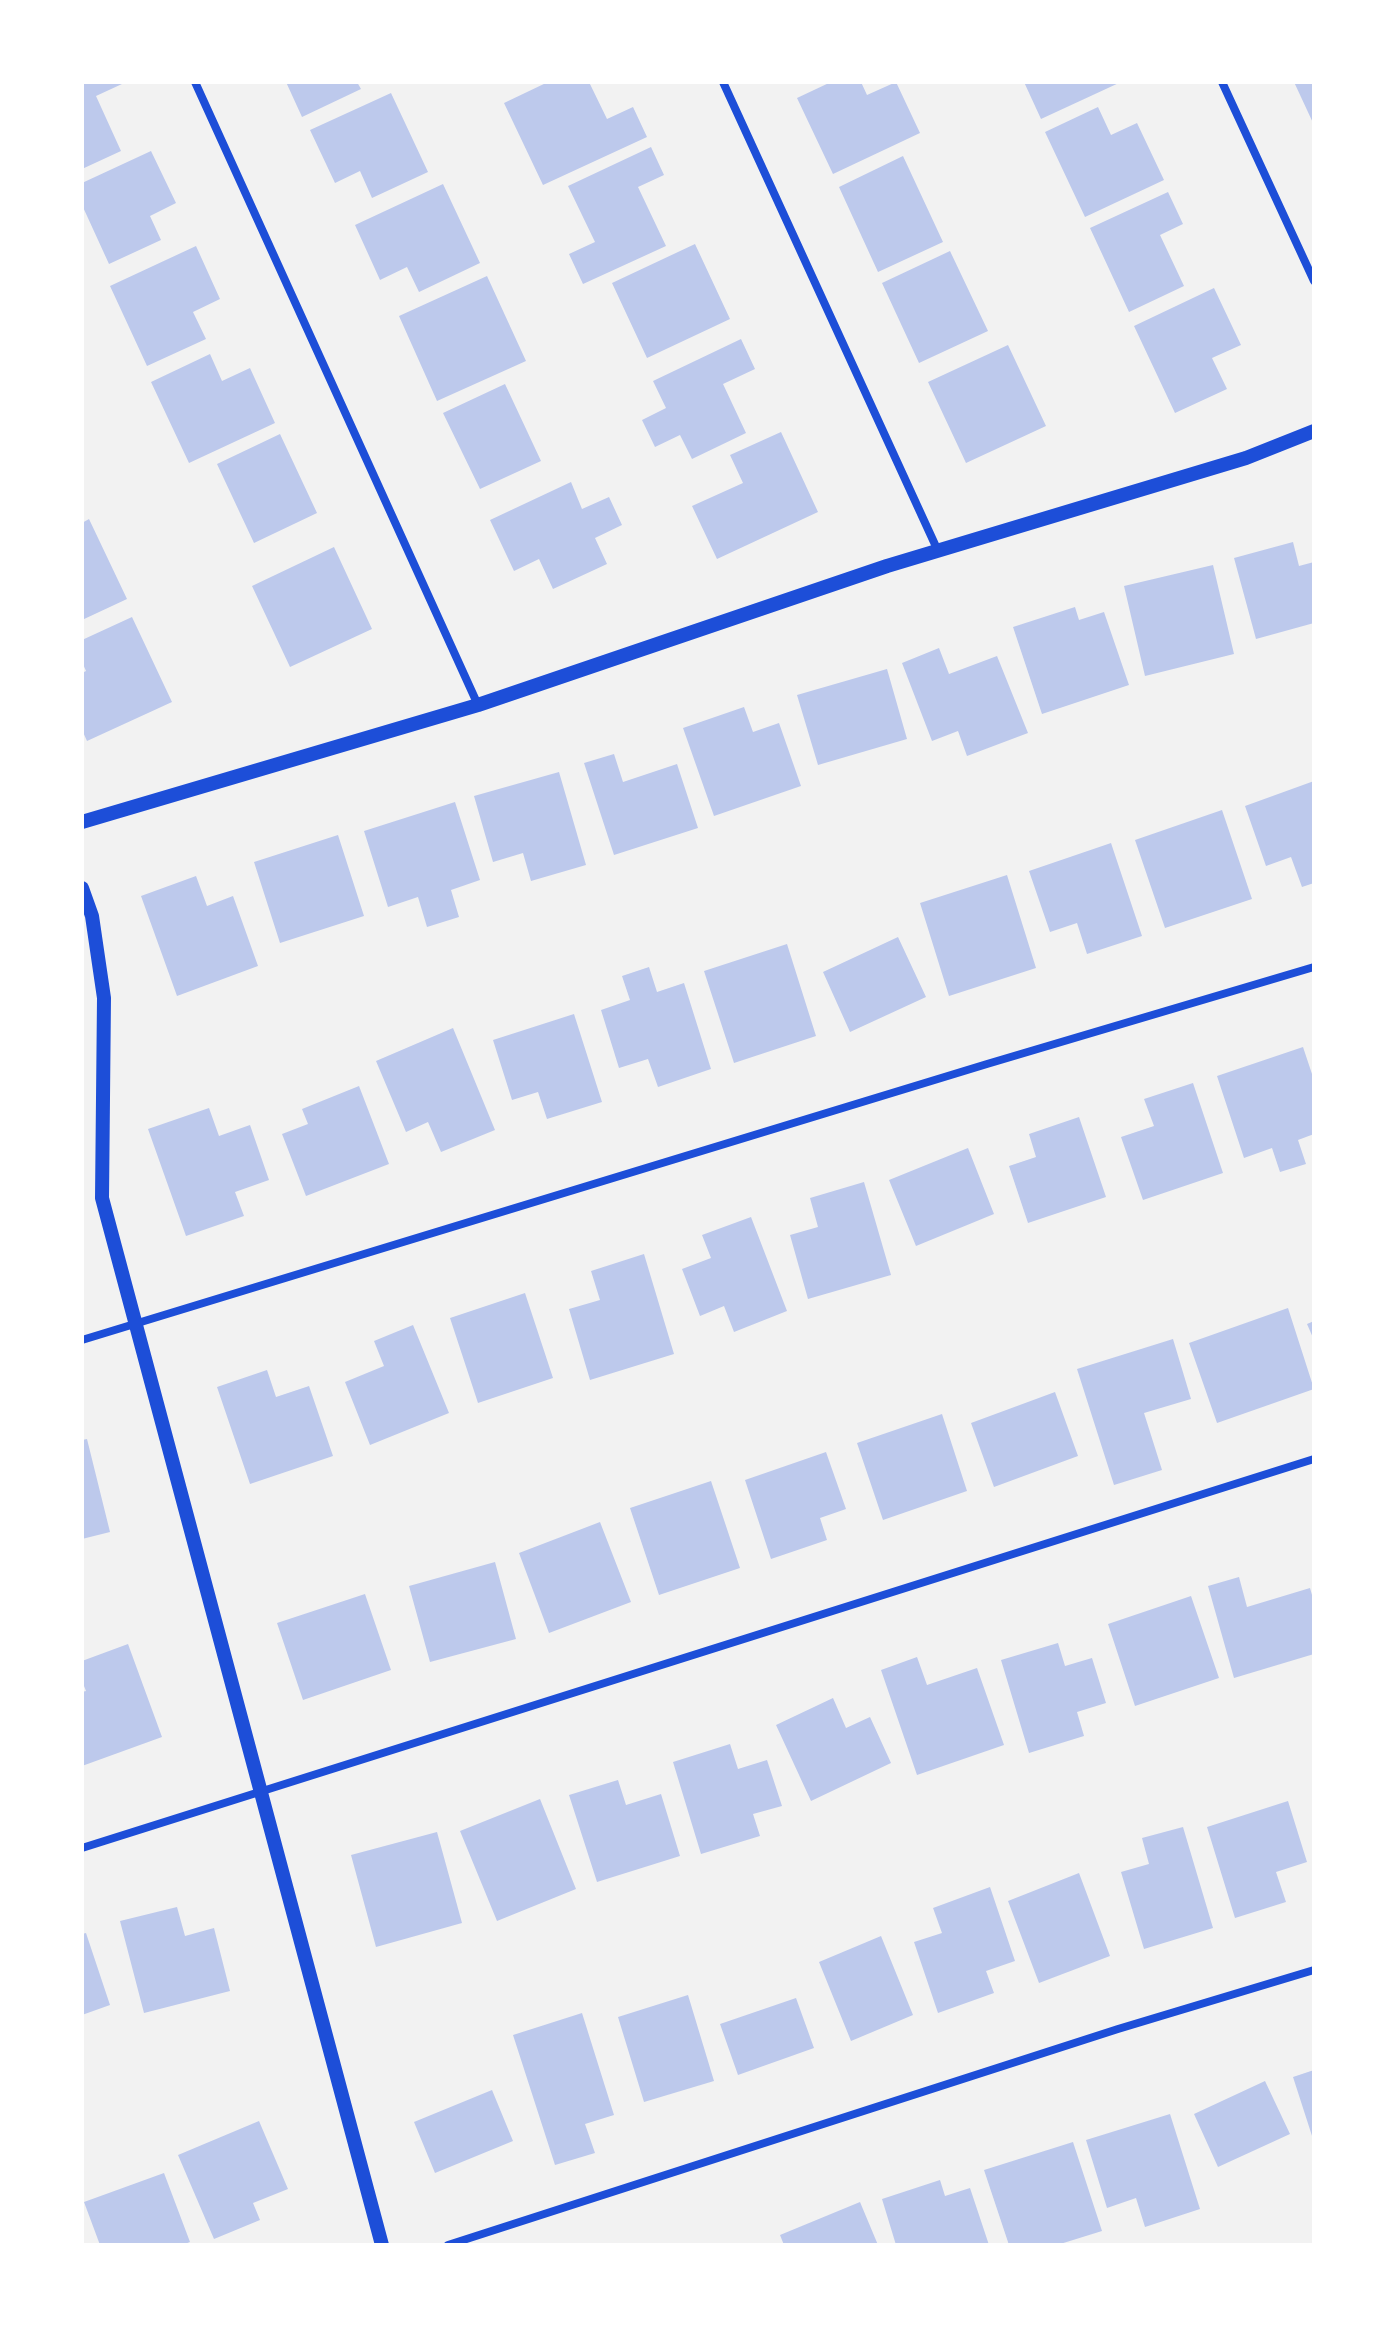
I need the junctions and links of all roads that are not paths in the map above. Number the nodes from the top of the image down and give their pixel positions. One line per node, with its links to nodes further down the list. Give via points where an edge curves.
1 (195, 82): 7 (street)
2 (723, 82): 6 (street)
3 (1222, 82): 4 (street)
4 (1314, 281)
5 (1314, 431): 6 (street, via 1246,458)
6 (938, 551): 7 (street)
7 (478, 705): 8 (street)
8 (82, 822)
9 (82, 888): 11 (street, via 92,916 104,998 102,1198)
10 (1314, 967): 11 (street)
11 (135, 1324): 12 (street); 14 (street)
12 (82, 1340)
13 (1314, 1459): 14 (street)
14 (261, 1793): 15 (street); 17 (street)
15 (82, 1848)
16 (1314, 1970): 18 (street)
17 (382, 2245)
18 (448, 2245)

